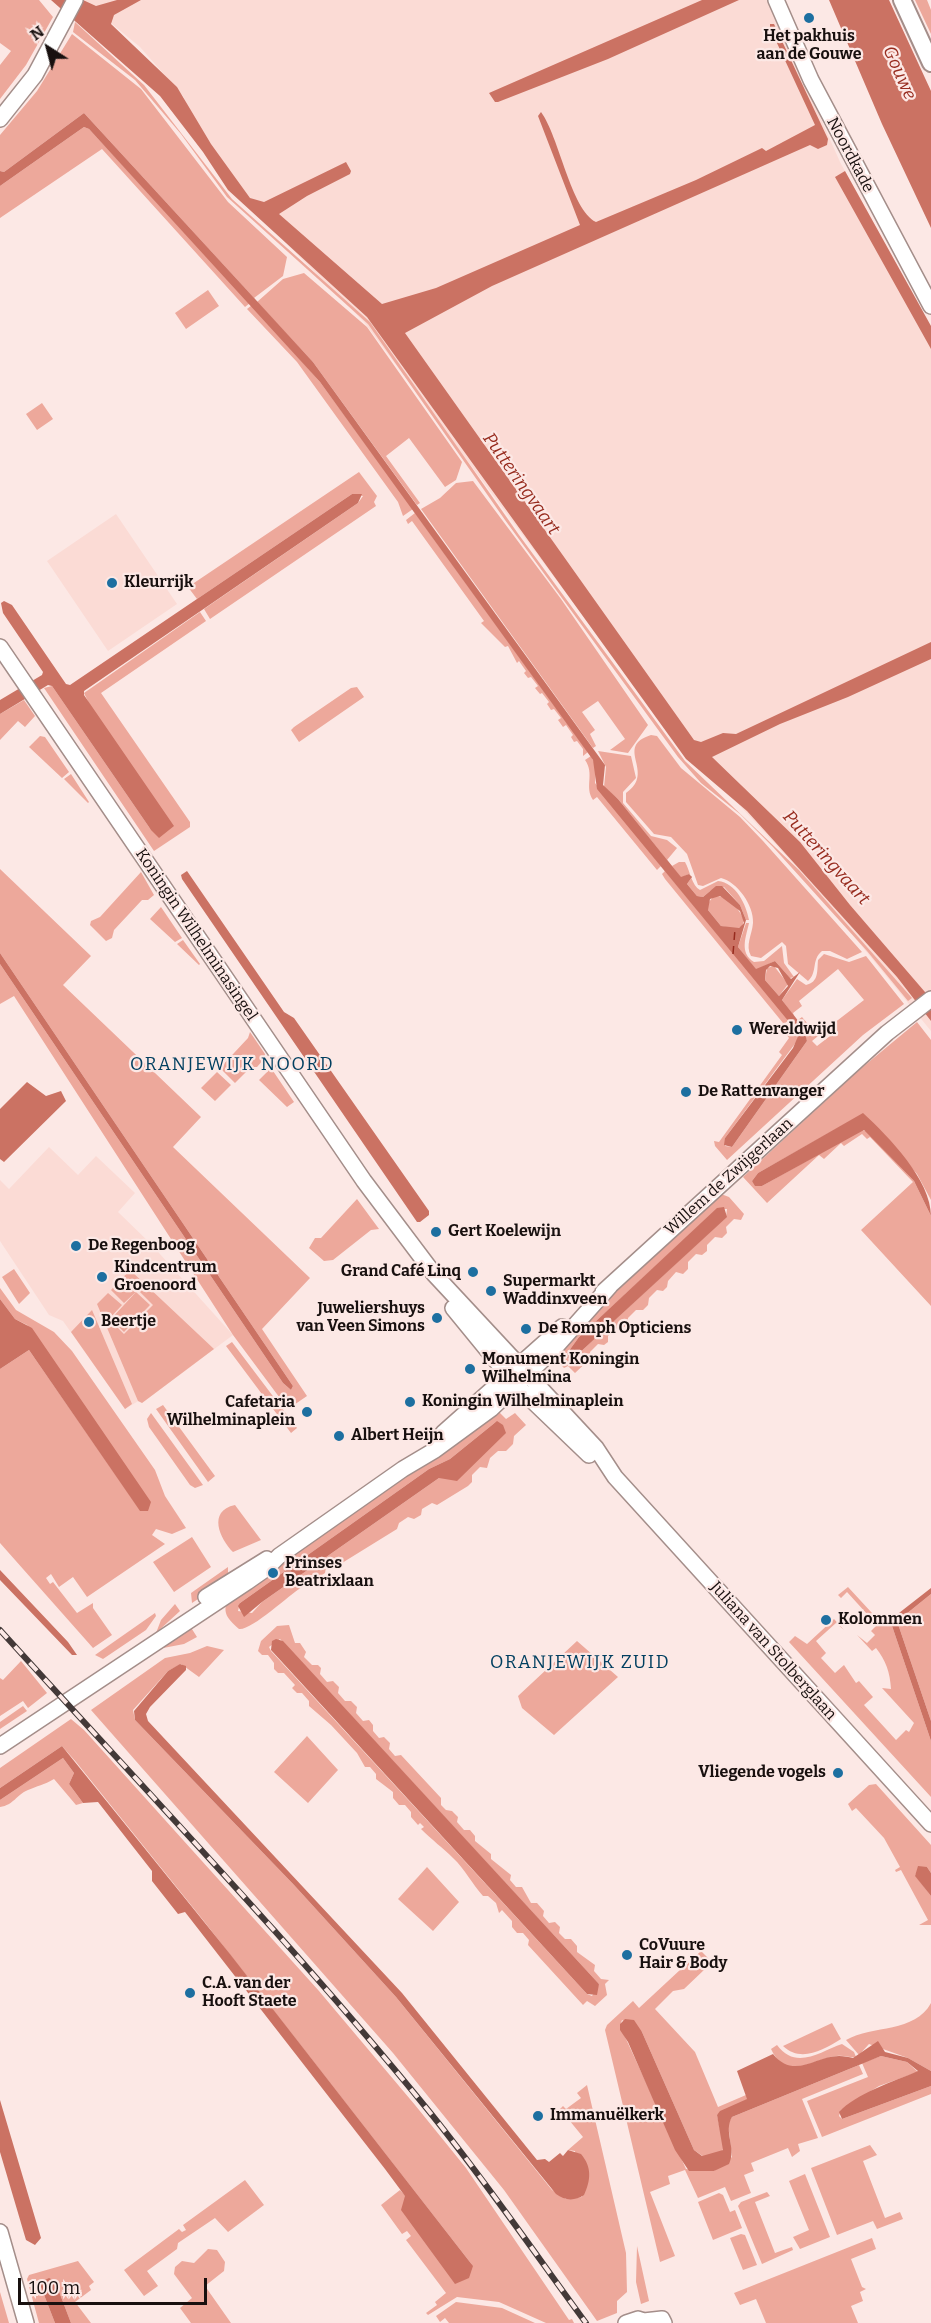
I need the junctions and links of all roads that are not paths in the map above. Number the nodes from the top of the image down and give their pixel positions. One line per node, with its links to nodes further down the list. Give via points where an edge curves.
1 (75, 0): 5 (street, via 35,75)
2 (776, 0): 6 (street, Noordkade, via 816,90)
3 (902, 0): 4 (main road)
4 (931, 63)
5 (0, 119)
6 (931, 306)
7 (0, 647): 9 (street, Koningin Wilhelminasingel, via 342,1150)
8 (931, 999): 10 (street, Willem de Zwijgerlaan, via 887,1033)
9 (434, 1274): 10 (street); 11 (street, via 444,1296)
10 (524, 1369): 11 (street, Willem de Zwijgerlaan); 12 (street, Juliana van Stolberglaan, via 596,1448)
11 (511, 1380): 12 (street, Juliana van Stolberglaan); 13 (street, Willem de Zwijgerlaan, via 403,1469 267,1568)
12 (615, 1478): 14 (street, Juliana van Stolberglaan)
13 (0, 1746)
14 (931, 1824)
15 (0, 2232): 18 (street)
16 (663, 2321): 17 (street)
17 (644, 2322): 19 (street, via 638,2319)
18 (26, 2323)
19 (626, 2323)

